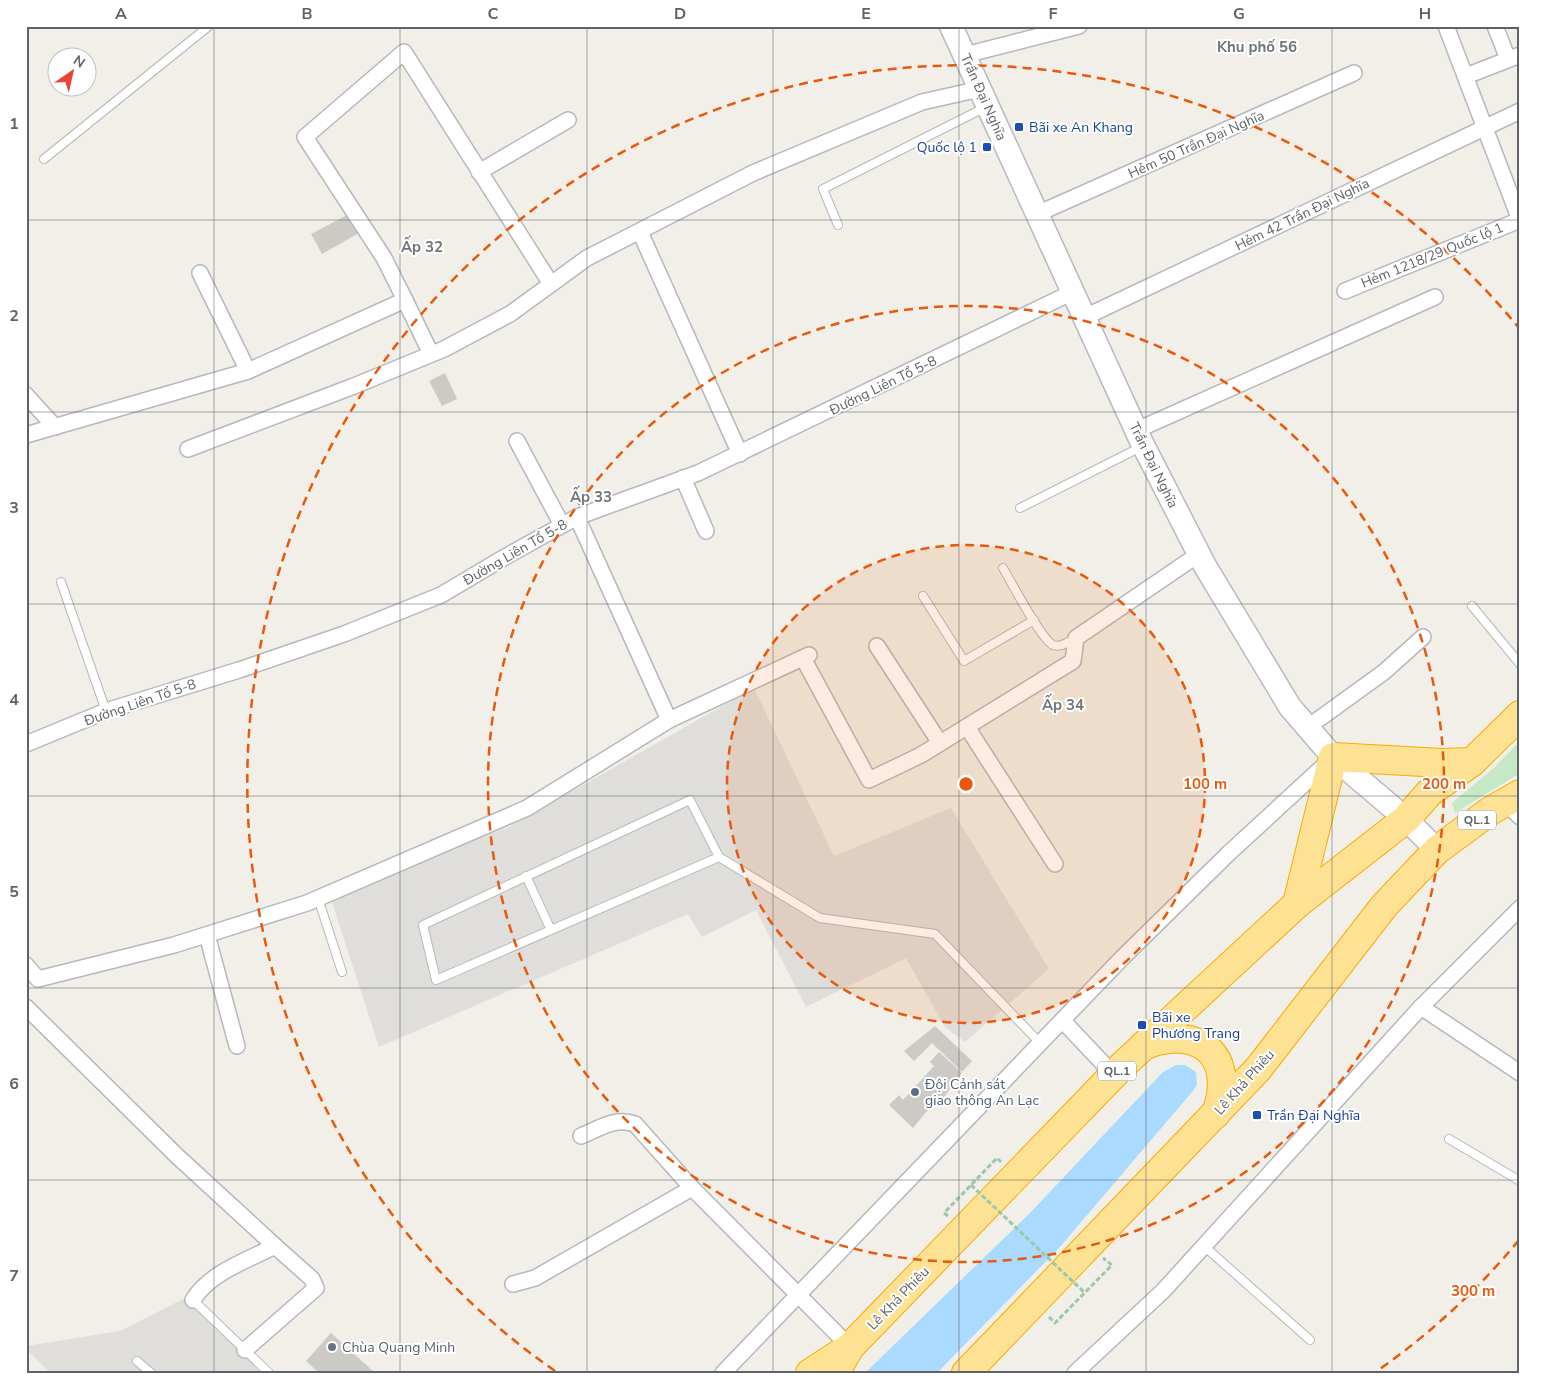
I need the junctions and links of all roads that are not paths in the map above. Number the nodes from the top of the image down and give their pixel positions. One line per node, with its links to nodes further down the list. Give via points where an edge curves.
1 (209, 26): 14 (lane)
2 (951, 26): 6 (main road, Trần Đại Nghĩa)
3 (1079, 26): 6 (street)
4 (1446, 26): 9 (street)
5 (1495, 26): 7 (street)
6 (965, 55): 10 (main road, Trần Đại Nghĩa)
7 (1514, 57): 9 (street)
8 (1354, 73): 16 (street, Hẻm 50 Trần Đại Nghĩa)
9 (1466, 76): 13 (street)
10 (984, 98): 16 (main road, Trần Đại Nghĩa); 18 (lane, via 823,189); 19 (street, via 922,102 753,173)
11 (1520, 111): 13 (street, Hẻm 42 Trần Đại Nghĩa)
12 (568, 120): 15 (street)
13 (1485, 126): 17 (street); 26 (street, Hẻm 42 Trần Đại Nghĩa)
14 (44, 159)
15 (479, 172): 21 (street); 25 (street, via 404,52 305,137 384,258)
16 (1037, 214): 23 (main road, Trần Đại Nghĩa)
17 (1520, 220): 22 (street, Hẻm 1218/29 Quốc lộ 1)
18 (838, 225)
19 (640, 232): 21 (street, via 587,258); 35 (street)
20 (200, 273): 28 (street)
21 (551, 284): 27 (street, via 510,314)
22 (1345, 291)
23 (1073, 292): 26 (main road, Trần Đại Nghĩa); 35 (street, Đường Liên Tổ 5-8)
24 (1435, 297): 32 (street)
25 (405, 300): 27 (street); 28 (street)
26 (1085, 317): 32 (main road, Trần Đại Nghĩa)
27 (431, 354): 34 (street)
28 (248, 371): 30 (street)
29 (26, 395): 30 (street)
30 (55, 427): 31 (street)
31 (26, 435)
32 (1140, 438): 37 (lane); 41 (main road, Trần Đại Nghĩa)
33 (517, 441): 39 (street)
34 (188, 449)
35 (740, 454): 36 (street, Đường Liên Tổ 5-8)
36 (684, 478): 38 (street, Đường Liên Tổ 5-8); 40 (street)
37 (1020, 508)
38 (578, 517): 39 (street, Đường Liên Tổ 5-8); 53 (street)
39 (562, 525): 51 (street, Đường Liên Tổ 5-8, via 441,595 344,634)
40 (706, 531)
41 (1199, 554): 48 (street); 55 (main road, Trần Đại Nghĩa, via 1290,706)
42 (1004, 568): 46 (lane)
43 (61, 582): 51 (lane)
44 (923, 596): 46 (lane, via 964,661)
45 (1472, 606): 50 (lane)
46 (1034, 620): 48 (lane, via 1053,645 1062,645)
47 (1423, 637): 55 (street, via 1384,672)
48 (1076, 638): 54 (street, via 1073,661)
49 (877, 646): 58 (street)
50 (1520, 664)
51 (106, 711): 57 (street, Đường Liên Tổ 5-8)
52 (1520, 715): 60 (highway, Lê Khả Phiêu / QL.1)
53 (668, 720): 58 (street, via 806,656 869,780); 67 (street, via 527,808)
54 (967, 727): 58 (street); 65 (street)
55 (1308, 727): 59 (main road, Trần Đại Nghĩa)
56 (1520, 736): 62 (highway, Lê Khả Phiêu / QL.1, via 1442,802)
57 (26, 744)
58 (940, 744)
59 (1333, 757): 60 (highway); 62 (main road, Trần Đại Nghĩa); 68 (highway); 77 (street, via 1229,852)
60 (1472, 762): 62 (highway, Lê Khả Phiêu / QL.1, via 1429,792)
61 (1515, 805): 63 (highway, Lê Khả Phiêu / QL.1, via 1490,810)
62 (1406, 819): 63 (main road, Trần Đại Nghĩa); 68 (highway, Lê Khả Phiêu / QL.1)
63 (1437, 850): 83 (highway, Lê Khả Phiêu / QL.1, via 1384,906 1266,1060)
64 (719, 857): 66 (lane, via 690,800); 70 (lane); 78 (lane, via 820,918 935,934)
65 (1055, 864)
66 (526, 876): 70 (lane); 70 (lane, via 423,925 436,980)
67 (318, 898): 71 (street); 73 (lane)
68 (1297, 904): 80 (highway, Lê Khả Phiêu / QL.1)
69 (1520, 908): 76 (street)
70 (551, 930)
71 (207, 935): 74 (street); 79 (street)
72 (26, 965): 74 (street)
73 (342, 972)
74 (32, 981)
75 (26, 1007): 88 (street, via 177,1156)
76 (1421, 1007): 81 (street); 89 (street)
77 (1063, 1021): 78 (street); 82 (street)
78 (1041, 1044): 91 (street)
79 (236, 1046)
80 (1143, 1046): 82 (highway, Lê Khả Phiêu / QL.1); 83 (highway, via 1175,1039 1192,1041 1208,1049 1218,1061 1224,1080)
81 (1520, 1073)
82 (1114, 1074): 95 (highway, Lê Khả Phiêu / QL.1)
83 (1216, 1114): 94 (highway, Lê Khả Phiêu / QL.1)
84 (581, 1136): 87 (street, via 615,1121 635,1124)
85 (1449, 1139): 86 (lane)
86 (1520, 1181)
87 (692, 1188): 90 (street, via 535,1278); 91 (street)
88 (275, 1246): 92 (street, via 211,1280 199,1289); 96 (street, via 312,1279 316,1288)
89 (1204, 1246): 93 (lane); 105 (street, via 1163,1291)
90 (513, 1284)
91 (798, 1293): 95 (street); 100 (street)
92 (193, 1300): 96 (lane)
93 (1310, 1340)
94 (992, 1345): 103 (highway, Lê Khả Phiêu / QL.1); 104 (highway)
95 (850, 1347): 101 (highway); 102 (highway, Lê Khả Phiêu / QL.1)
96 (245, 1350): 99 (lane)
97 (137, 1361): 98 (lane)
98 (151, 1373)
99 (269, 1373)
100 (723, 1373)
101 (810, 1373)
102 (834, 1373)
103 (966, 1373)
104 (975, 1373)
105 (1075, 1373)

